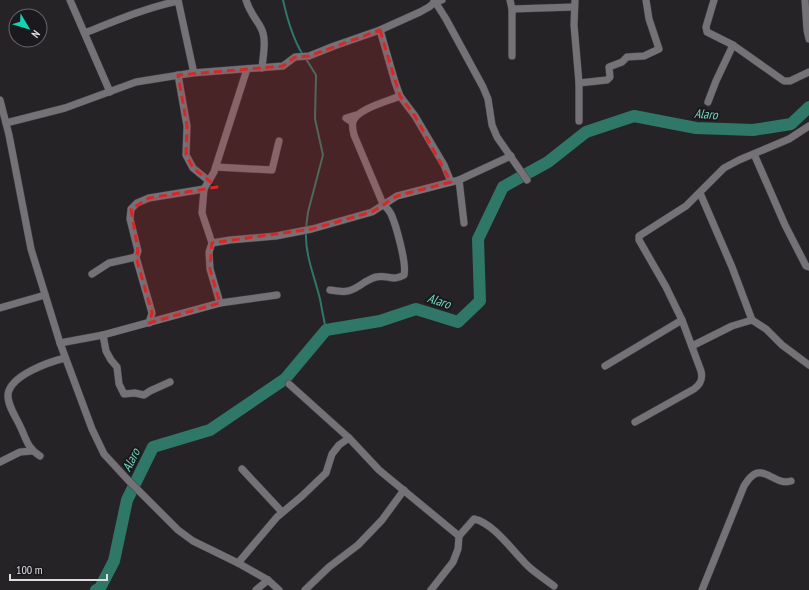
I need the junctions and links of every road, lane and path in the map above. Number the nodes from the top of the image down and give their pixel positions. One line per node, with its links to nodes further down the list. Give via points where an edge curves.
1 (70, 0): 12 (street)
2 (178, 0): 12 (street, via 125,16); 19 (street)
3 (246, 0): 16 (street, via 250,13 263,34)
4 (510, 0): 10 (street)
5 (646, 0): 21 (street, via 659,49 644,56 627,57 609,67 610,77 607,80)
6 (714, 0): 14 (street, via 706,27 707,32)
7 (805, 0): 13 (street)
8 (437, 1): 11 (street, via 420,12); 31 (street, via 483,87 497,137)
9 (575, 4): 10 (street); 21 (street, via 574,25)
10 (512, 9): 15 (street)
11 (380, 30): 16 (street, via 309,56 295,57 283,66); 23 (street)
12 (85, 33): 22 (street)
13 (809, 39)
14 (733, 45): 18 (street, via 784,81 790,81); 25 (street)
15 (512, 56)
16 (262, 68): 17 (street)
17 (247, 69): 19 (street); 32 (street)
18 (809, 72)
19 (192, 73): 20 (street)
20 (178, 75): 22 (street, via 136,82); 33 (street, via 187,126 186,155 193,168)
21 (580, 83): 26 (street)
22 (110, 92): 27 (street, via 65,108)
23 (400, 96): 36 (street, via 415,116); 39 (street, via 363,111 356,115 352,122 354,134)
24 (0, 100): 27 (street)
25 (708, 102)
26 (578, 121)
27 (6, 123): 47 (street, via 31,249)
28 (809, 126): 30 (street, via 789,139)
29 (279, 141): 32 (street, via 272,170)
30 (754, 154): 38 (street, via 724,168); 43 (street, via 784,225 806,266)
31 (511, 156): 34 (street); 35 (street)
32 (216, 167): 33 (street)
33 (209, 180): 37 (street)
34 (459, 180): 36 (street); 40 (street)
35 (527, 180)
36 (451, 182): 39 (street, via 398,196)
37 (204, 190): 41 (street, via 202,214); 42 (street, via 137,202 131,209 130,219 138,251)
38 (700, 193): 50 (street, via 686,206 638,238); 51 (street)
39 (383, 204): 41 (street, via 372,212 312,229); 45 (street, via 390,213 396,231 404,275 398,278 377,276 350,292)
40 (464, 223)
41 (212, 243): 48 (street, via 210,269)
42 (136, 257): 44 (street, via 109,263); 52 (street, via 152,313)
43 (809, 267)
44 (92, 274)
45 (330, 290)
46 (277, 294): 48 (street)
47 (45, 295): 49 (street); 54 (street)
48 (220, 303): 52 (street)
49 (0, 308)
50 (682, 320): 55 (street); 58 (street)
51 (752, 320): 55 (street, via 732,326); 57 (street)
52 (149, 323): 53 (street)
53 (103, 335): 54 (street); 59 (street, via 106,351 117,367 119,384 124,394 144,395)
54 (60, 343): 56 (street)
55 (692, 346): 61 (street, via 701,371 700,384)
56 (65, 358): 63 (street, via 44,364 11,386 8,395 10,404); 71 (street, via 104,454 193,542)
57 (809, 365)
58 (605, 366)
59 (170, 382)
60 (289, 384): 62 (street)
61 (635, 422)
62 (349, 438): 68 (street, via 379,470); 69 (street, via 332,454 326,473)
63 (32, 451): 64 (street); 65 (street, via 20,452)
64 (40, 456)
65 (0, 462)
66 (242, 469): 69 (street)
67 (791, 481): 78 (street, via 785,483 760,473 752,475 744,486)
68 (404, 490): 70 (street); 76 (street, via 382,520 358,545)
69 (282, 512): 71 (street)
70 (460, 536): 73 (street, via 474,519 480,520 530,568); 77 (street, via 453,562)
71 (238, 562): 72 (street)
72 (268, 580): 74 (street); 75 (street)
73 (554, 586)
74 (256, 590)
75 (279, 590)
76 (305, 590)
77 (431, 590)
78 (703, 590)

